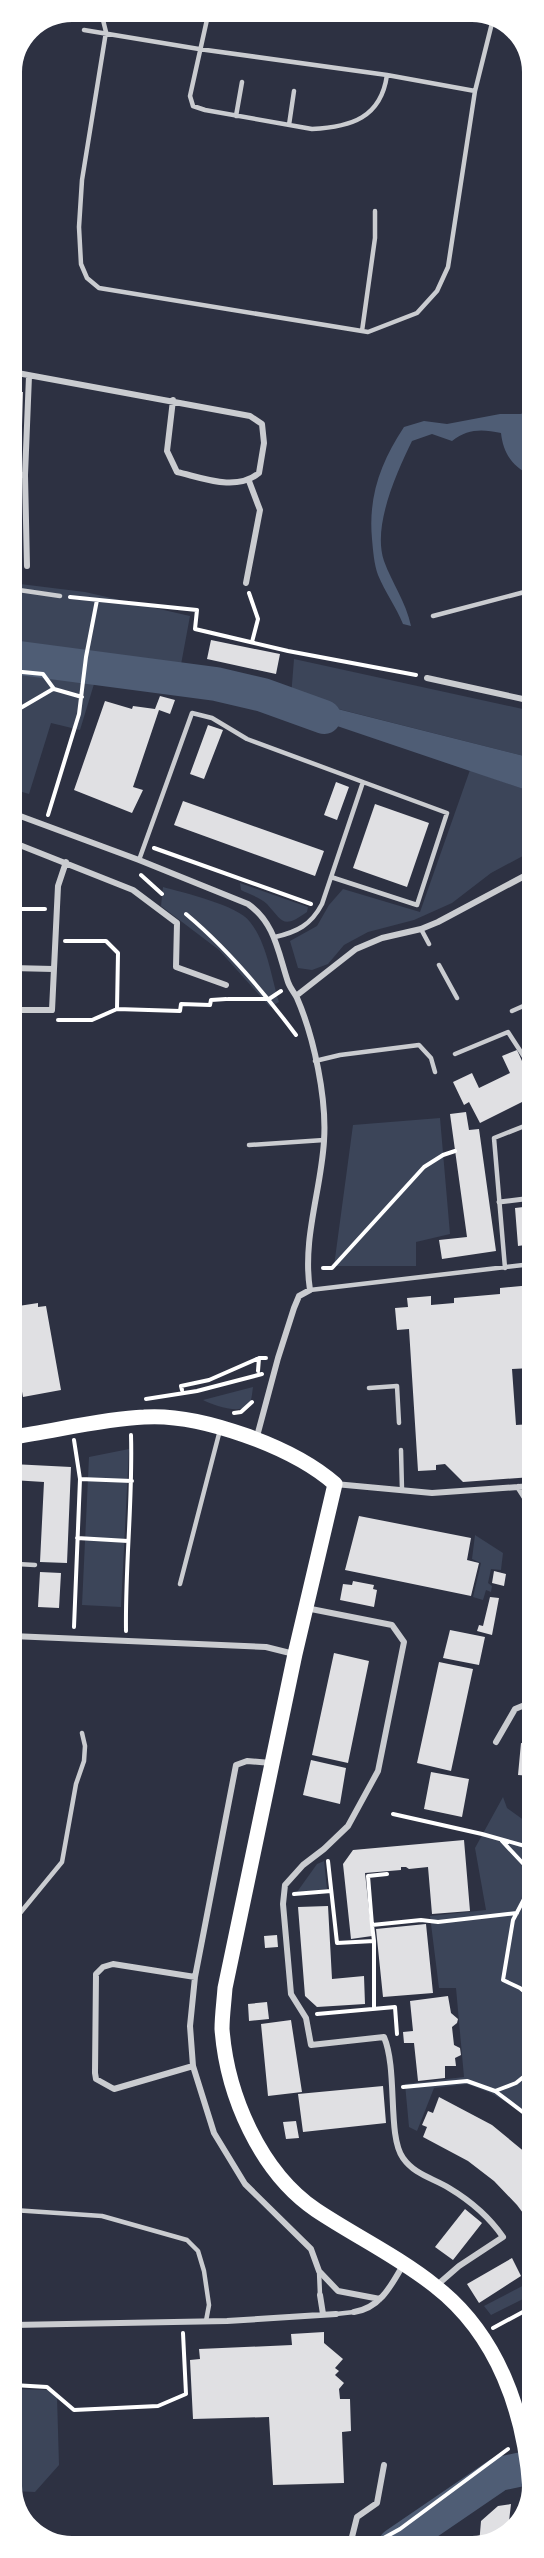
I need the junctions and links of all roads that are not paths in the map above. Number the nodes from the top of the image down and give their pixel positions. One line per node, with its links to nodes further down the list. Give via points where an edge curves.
1 (103, 22): 5 (lane)
2 (206, 22): 6 (lane)
3 (491, 27): 10 (lane)
4 (84, 30): 5 (lane)
5 (105, 32): 6 (lane); 14 (lane, via 80,195 81,264 87,278 99,288)
6 (199, 50): 7 (lane); 11 (lane, via 190,96 193,106)
7 (387, 75): 10 (lane); 12 (lane, via 384,93 368,114 324,128)
8 (242, 81): 11 (lane)
9 (294, 91): 12 (lane)
10 (475, 91): 14 (lane, via 448,267 441,283 417,313)
11 (236, 116): 12 (lane)
12 (289, 125)
13 (375, 211): 14 (lane)
14 (362, 331)
15 (22, 374): 16 (street)
16 (29, 376): 17 (street); 18 (street)
17 (173, 400): 19 (street, via 166,451 177,472 231,484); 19 (street, via 250,416 262,424 264,443 259,473)
18 (25, 475): 20 (street)
19 (249, 481): 21 (street, via 260,510)
20 (27, 566)
21 (246, 584)
22 (22, 590): 24 (lane)
23 (521, 593): 25 (lane)
24 (60, 596)
25 (433, 616)
26 (427, 678): 27 (street)
27 (521, 699)
28 (363, 782): 31 (lane, via 247,739 212,718 192,713); 33 (lane); 33 (lane, via 447,813 417,905)
29 (22, 816): 31 (street)
30 (22, 846): 32 (street)
31 (139, 860): 36 (street, via 248,904 260,912)
32 (66, 862): 40 (street, via 58,886); 41 (street, via 133,890 177,923 176,967)
33 (331, 877): 36 (lane, via 313,920 304,928)
34 (521, 877): 35 (street)
35 (421, 929): 37 (lane); 42 (street, via 356,949)
36 (275, 937): 42 (street, via 289,986)
37 (429, 944)
38 (440, 964): 43 (lane)
39 (22, 968): 40 (street)
40 (53, 969): 45 (street, via 52,1010)
41 (226, 985)
42 (296, 996): 49 (street)
43 (457, 998)
44 (521, 1007): 46 (lane)
45 (22, 1010)
46 (512, 1011)
47 (521, 1053): 48 (lane, via 508,1032)
48 (455, 1054)
49 (315, 1058): 50 (lane, via 419,1045 431,1058); 52 (street)
50 (435, 1072)
51 (521, 1127): 55 (lane, via 494,1138)
52 (324, 1140): 53 (lane); 58 (street, via 306,1255)
53 (249, 1145)
54 (521, 1199): 55 (street)
55 (500, 1202): 57 (lane)
56 (521, 1266): 57 (lane)
57 (506, 1268): 58 (lane)
58 (310, 1290): 63 (street, via 296,1302)
59 (369, 1388): 60 (lane, via 397,1386)
60 (399, 1423)
61 (221, 1427): 62 (main road, via 144,1417); 63 (main road); 72 (lane)
62 (23, 1435)
63 (256, 1440): 65 (main road, via 319,1469)
64 (401, 1450): 68 (lane)
65 (335, 1484): 68 (street); 73 (main road)
66 (518, 1487): 67 (street); 68 (street, via 432,1493); 69 (street)
67 (522, 1487)
68 (402, 1490)
69 (522, 1493)
70 (23, 1564): 71 (lane)
71 (35, 1565)
72 (180, 1584)
73 (306, 1608): 75 (main road); 86 (street, via 392,1625 404,1642 378,1771 348,1826 303,1865 285,1885 284,1895 291,1994 306,2018 310,2045 384,2037 390,2051 396,2139 402,2157 415,2172 450,2188 483,2214 503,2237)
74 (23, 1637): 75 (street, via 266,1647)
75 (295, 1654): 79 (main road)
76 (522, 1706): 78 (street, via 515,1709)
77 (82, 1733): 80 (lane, via 84,1761 62,1862)
78 (496, 1742)
79 (271, 1763): 81 (street, via 247,1761 236,1765); 84 (main road, via 225,1988 222,2028 228,2067 252,2133 282,2178 314,2208)
80 (23, 1910)
81 (195, 1977): 82 (street, via 190,2026); 82 (street, via 113,1964 96,1974 96,2079 114,2089)
82 (193, 2066): 85 (street, via 208,2117 224,2151 245,2184 311,2249)
83 (23, 2211): 92 (lane, via 102,2216 187,2240 198,2252 204,2271 209,2305)
84 (404, 2264): 86 (main road); 88 (street)
85 (319, 2271): 87 (lane); 88 (street, via 338,2291)
86 (436, 2286): 94 (main road, via 476,2329 504,2372)
87 (320, 2295): 90 (street)
88 (380, 2299): 89 (street, via 365,2310)
89 (354, 2312): 91 (lane)
90 (323, 2314): 91 (street); 92 (street)
91 (336, 2314)
92 (206, 2321): 93 (street)
93 (23, 2325)
94 (522, 2434)
95 (384, 2465): 96 (street, via 377,2503 357,2517)
96 (353, 2535)

